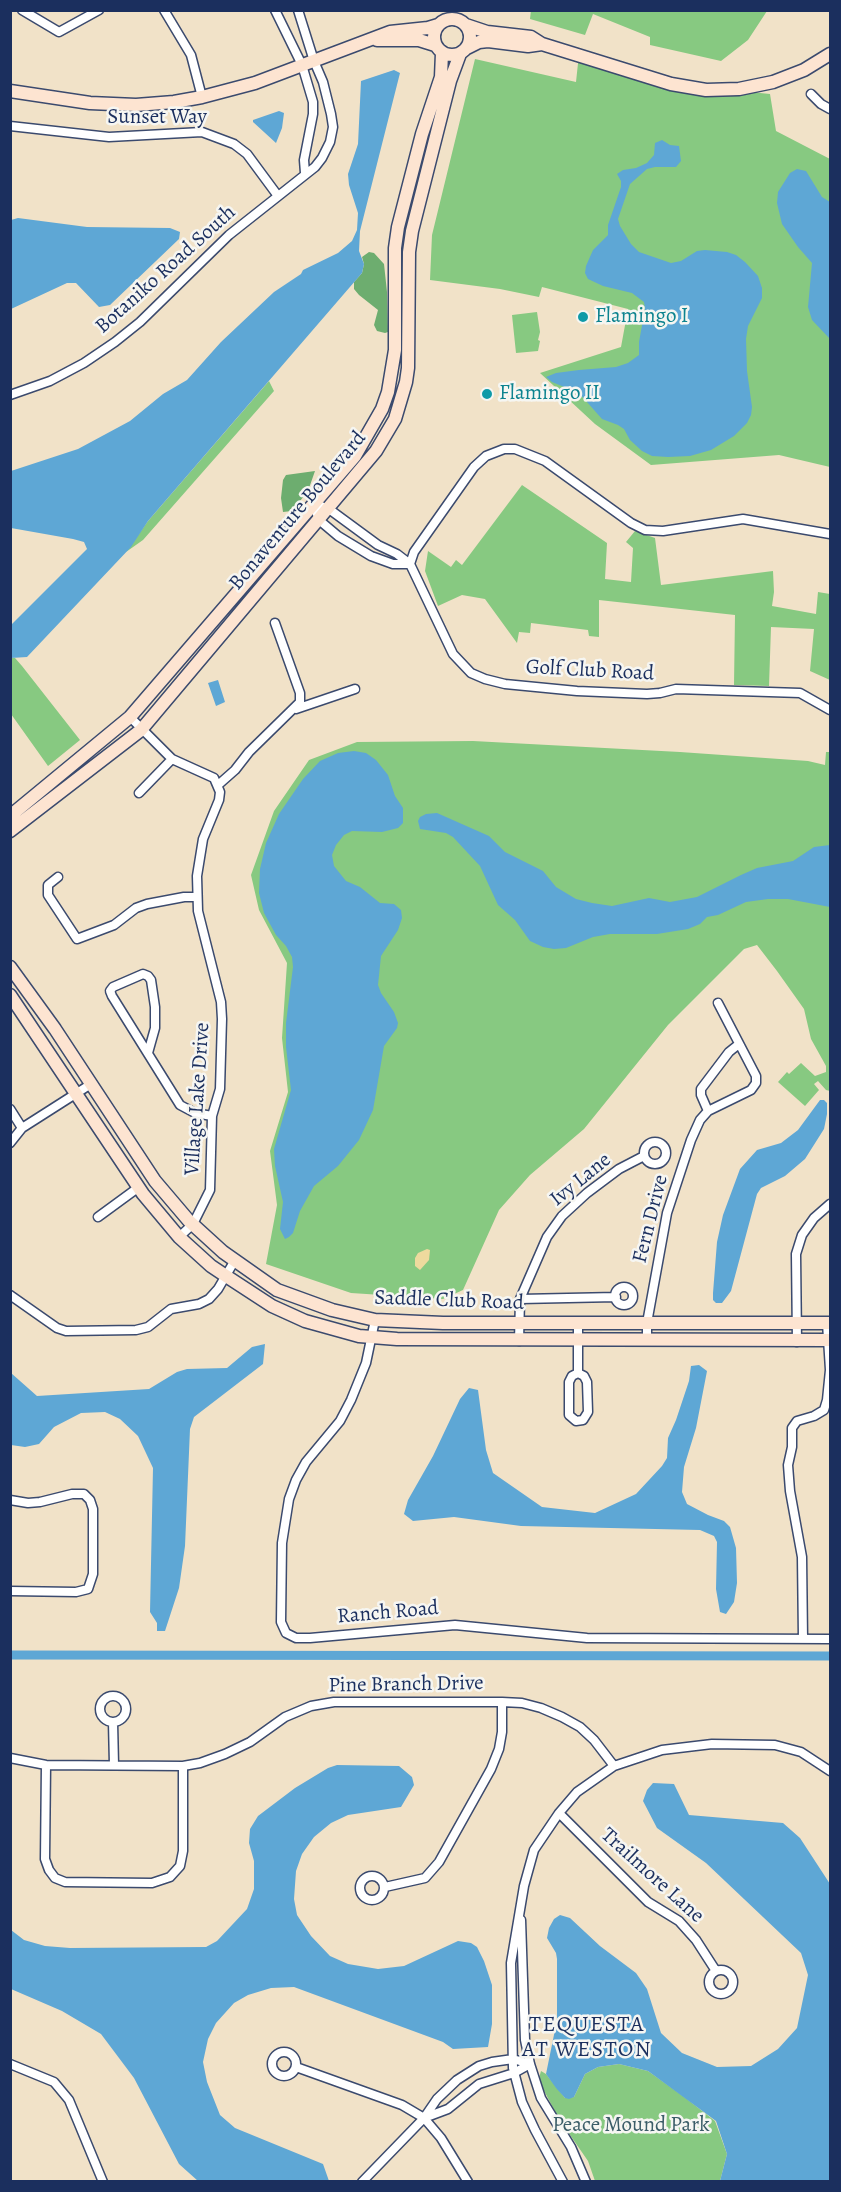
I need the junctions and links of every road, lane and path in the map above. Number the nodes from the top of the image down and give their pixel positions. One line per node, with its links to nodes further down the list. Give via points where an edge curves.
1 (22, 10): 2 (street, via 59,32)
2 (99, 10)
3 (164, 10): 16 (street, via 191,55)
4 (275, 10): 13 (street)
5 (298, 10): 13 (street)
6 (442, 19): 7 (street); 8 (street, via 428,28 390,32); 10 (street, via 433,36)
7 (461, 19): 9 (street, via 487,32 531,37); 11 (street, via 470,35)
8 (370, 40): 10 (street, via 419,40); 13 (street)
9 (542, 44): 11 (street, via 488,41); 12 (street, via 671,84 723,90 782,79)
10 (438, 49): 11 (street, via 451,56); 22 (street, Bonaventure Boulevard, via 441,77 398,227 395,350 388,392 356,456)
11 (463, 51): 23 (street, Bonaventure Boulevard, via 450,81 412,231 408,368 402,399 376,451)
12 (831, 54)
13 (308, 63): 16 (street); 19 (street, via 313,114); 19 (street, Botaniko Road South, via 323,82 333,128 322,158)
14 (10, 91): 16 (street, via 136,105)
15 (811, 93): 17 (street, via 821,105)
16 (202, 97)
17 (831, 109)
18 (10, 126): 20 (street, Sunset Way, via 109,137 202,132 234,144 247,154)
19 (305, 173): 20 (street, Botaniko Road South)
20 (278, 196): 21 (street, Botaniko Road South, via 229,235 115,342 50,381)
21 (10, 395)
22 (313, 503): 23 (street); 24 (street); 33 (street, Bonaventure Boulevard)
23 (329, 509): 24 (street, Bonaventure Boulevard); 26 (street)
24 (319, 519): 27 (street, via 338,536); 34 (street, Bonaventure Boulevard)
25 (831, 534): 28 (street, via 743,519 663,531 645,530 545,461 504,449 474,466 414,552)
26 (378, 545): 27 (street); 28 (street)
27 (372, 556): 28 (street, via 393,564)
28 (410, 564): 32 (street, Golf Club Road, via 453,654 471,674 485,679 577,691 800,693)
29 (275, 623): 31 (street, via 300,693)
30 (356, 689): 31 (street)
31 (295, 709): 36 (street)
32 (831, 710)
33 (130, 717): 34 (street); 38 (street, Bonaventure Boulevard)
34 (141, 730): 35 (street); 39 (street, Bonaventure Boulevard)
35 (172, 759): 36 (street, via 209,775); 37 (street)
36 (218, 784): 41 (street, Village Lake Drive, via 219,800 199,856)
37 (139, 793)
38 (10, 816)
39 (10, 831)
40 (58, 877): 41 (street, via 48,885 48,895 77,939 114,925 147,904)
41 (197, 897): 51 (street, Village Lake Drive, via 222,1019 220,1089)
42 (10, 967): 47 (street, Saddle Club Road)
43 (10, 995): 48 (street, Saddle Club Road)
44 (718, 1003): 45 (street)
45 (739, 1044): 50 (street, via 701,1089); 50 (street, via 756,1083 751,1090)
46 (148, 1053): 46 (street, via 110,991 143,974 150,980 155,1007 155,1028); 51 (street, via 180,1105)
47 (91, 1084): 48 (street); 58 (street, Saddle Club Road, via 155,1181)
48 (75, 1094): 52 (street); 55 (street, Saddle Club Road)
49 (10, 1109): 52 (street)
50 (708, 1111): 68 (street, Fern Drive, via 691,1140 667,1213)
51 (212, 1116): 58 (street, Village Lake Drive, via 210,1190)
52 (22, 1128): 53 (street)
53 (10, 1143)
54 (644, 1156): 64 (street, Ivy Lane, via 619,1169 562,1216)
55 (139, 1187): 57 (street); 59 (street, Saddle Club Road)
56 (831, 1204): 69 (street, via 802,1235 796,1254)
57 (98, 1217)
58 (193, 1224): 59 (street, Village Lake Drive); 60 (street, Saddle Club Road)
59 (179, 1238): 61 (street, Saddle Club Road)
60 (235, 1260): 61 (street); 65 (street, Saddle Club Road, via 277,1290 332,1310)
61 (226, 1276): 62 (street, via 204,1302 171,1309 148,1327 135,1330 66,1331); 71 (street, Saddle Club Road, via 272,1306 305,1321)
62 (10, 1295)
63 (616, 1297): 64 (street)
64 (520, 1299): 66 (street, Ivy Lane)
65 (375, 1320): 66 (street, Saddle Club Road); 71 (street, Ranch Road)
66 (519, 1323): 67 (street, Saddle Club Road); 73 (street, Ivy Lane)
67 (578, 1323): 68 (street, Saddle Club Road); 74 (street)
68 (647, 1323): 69 (street, Saddle Club Road); 75 (street, Fern Drive)
69 (797, 1323): 70 (street, Saddle Club Road); 76 (street)
70 (829, 1323): 72 (street)
71 (371, 1337): 73 (street, Saddle Club Road); 80 (street, Ranch Road, via 366,1363 351,1400 340,1421 306,1462 289,1499 282,1543 281,1622 286,1633 310,1638 455,1625 587,1638)
72 (829, 1340): 76 (street, Saddle Club Road); 80 (street, via 830,1370 824,1410 797,1421 792,1428 788,1465 802,1557)
73 (519, 1341): 74 (street, Saddle Club Road)
74 (578, 1341): 75 (street, Saddle Club Road); 77 (street)
75 (647, 1341): 76 (street, Saddle Club Road)
76 (797, 1341)
77 (578, 1373): 77 (street, via 569,1382 569,1415 576,1421 583,1420 588,1412 587,1383)
78 (10, 1500): 79 (street, via 40,1502 84,1494 93,1509 93,1574 88,1588 76,1592)
79 (10, 1591)
80 (803, 1639): 81 (street, Ranch Road)
81 (831, 1639)
82 (502, 1702): 87 (street, Pine Branch Drive, via 334,1702 311,1706 285,1717 225,1754); 88 (street, Pine Branch Drive, via 542,1708 580,1727); 91 (street, via 499,1749 439,1862 425,1878)
83 (113, 1722): 86 (street)
84 (10, 1758): 85 (street, Pine Branch Drive)
85 (46, 1765): 86 (street, Pine Branch Drive); 87 (street, via 45,1860 55,1878 65,1882 152,1883 170,1877 180,1866)
86 (114, 1765): 87 (street, Pine Branch Drive)
87 (183, 1766)
88 (614, 1766): 89 (street, via 663,1750 712,1744 775,1745 801,1752); 90 (street, via 577,1792)
89 (831, 1771)
90 (559, 1813): 92 (street, via 534,1850); 93 (street, Trailmore Lane, via 648,1902 679,1921)
91 (385, 1887)
92 (520, 1904): 94 (street, via 511,1963); 96 (street, via 525,2040)
93 (716, 1971)
94 (513, 2059): 96 (street); 98 (street); 99 (street, via 492,2062 457,2080)
95 (10, 2064): 100 (street, via 54,2082 69,2100)
96 (530, 2064): 98 (street); 104 (street, via 541,2098 571,2147)
97 (296, 2067): 99 (street, via 402,2104)
98 (514, 2073): 99 (street, via 479,2084 448,2109); 103 (street, via 522,2102)
99 (424, 2118): 101 (street); 102 (street)
100 (103, 2181)
101 (362, 2181)
102 (468, 2181)
103 (563, 2181)
104 (586, 2181)

